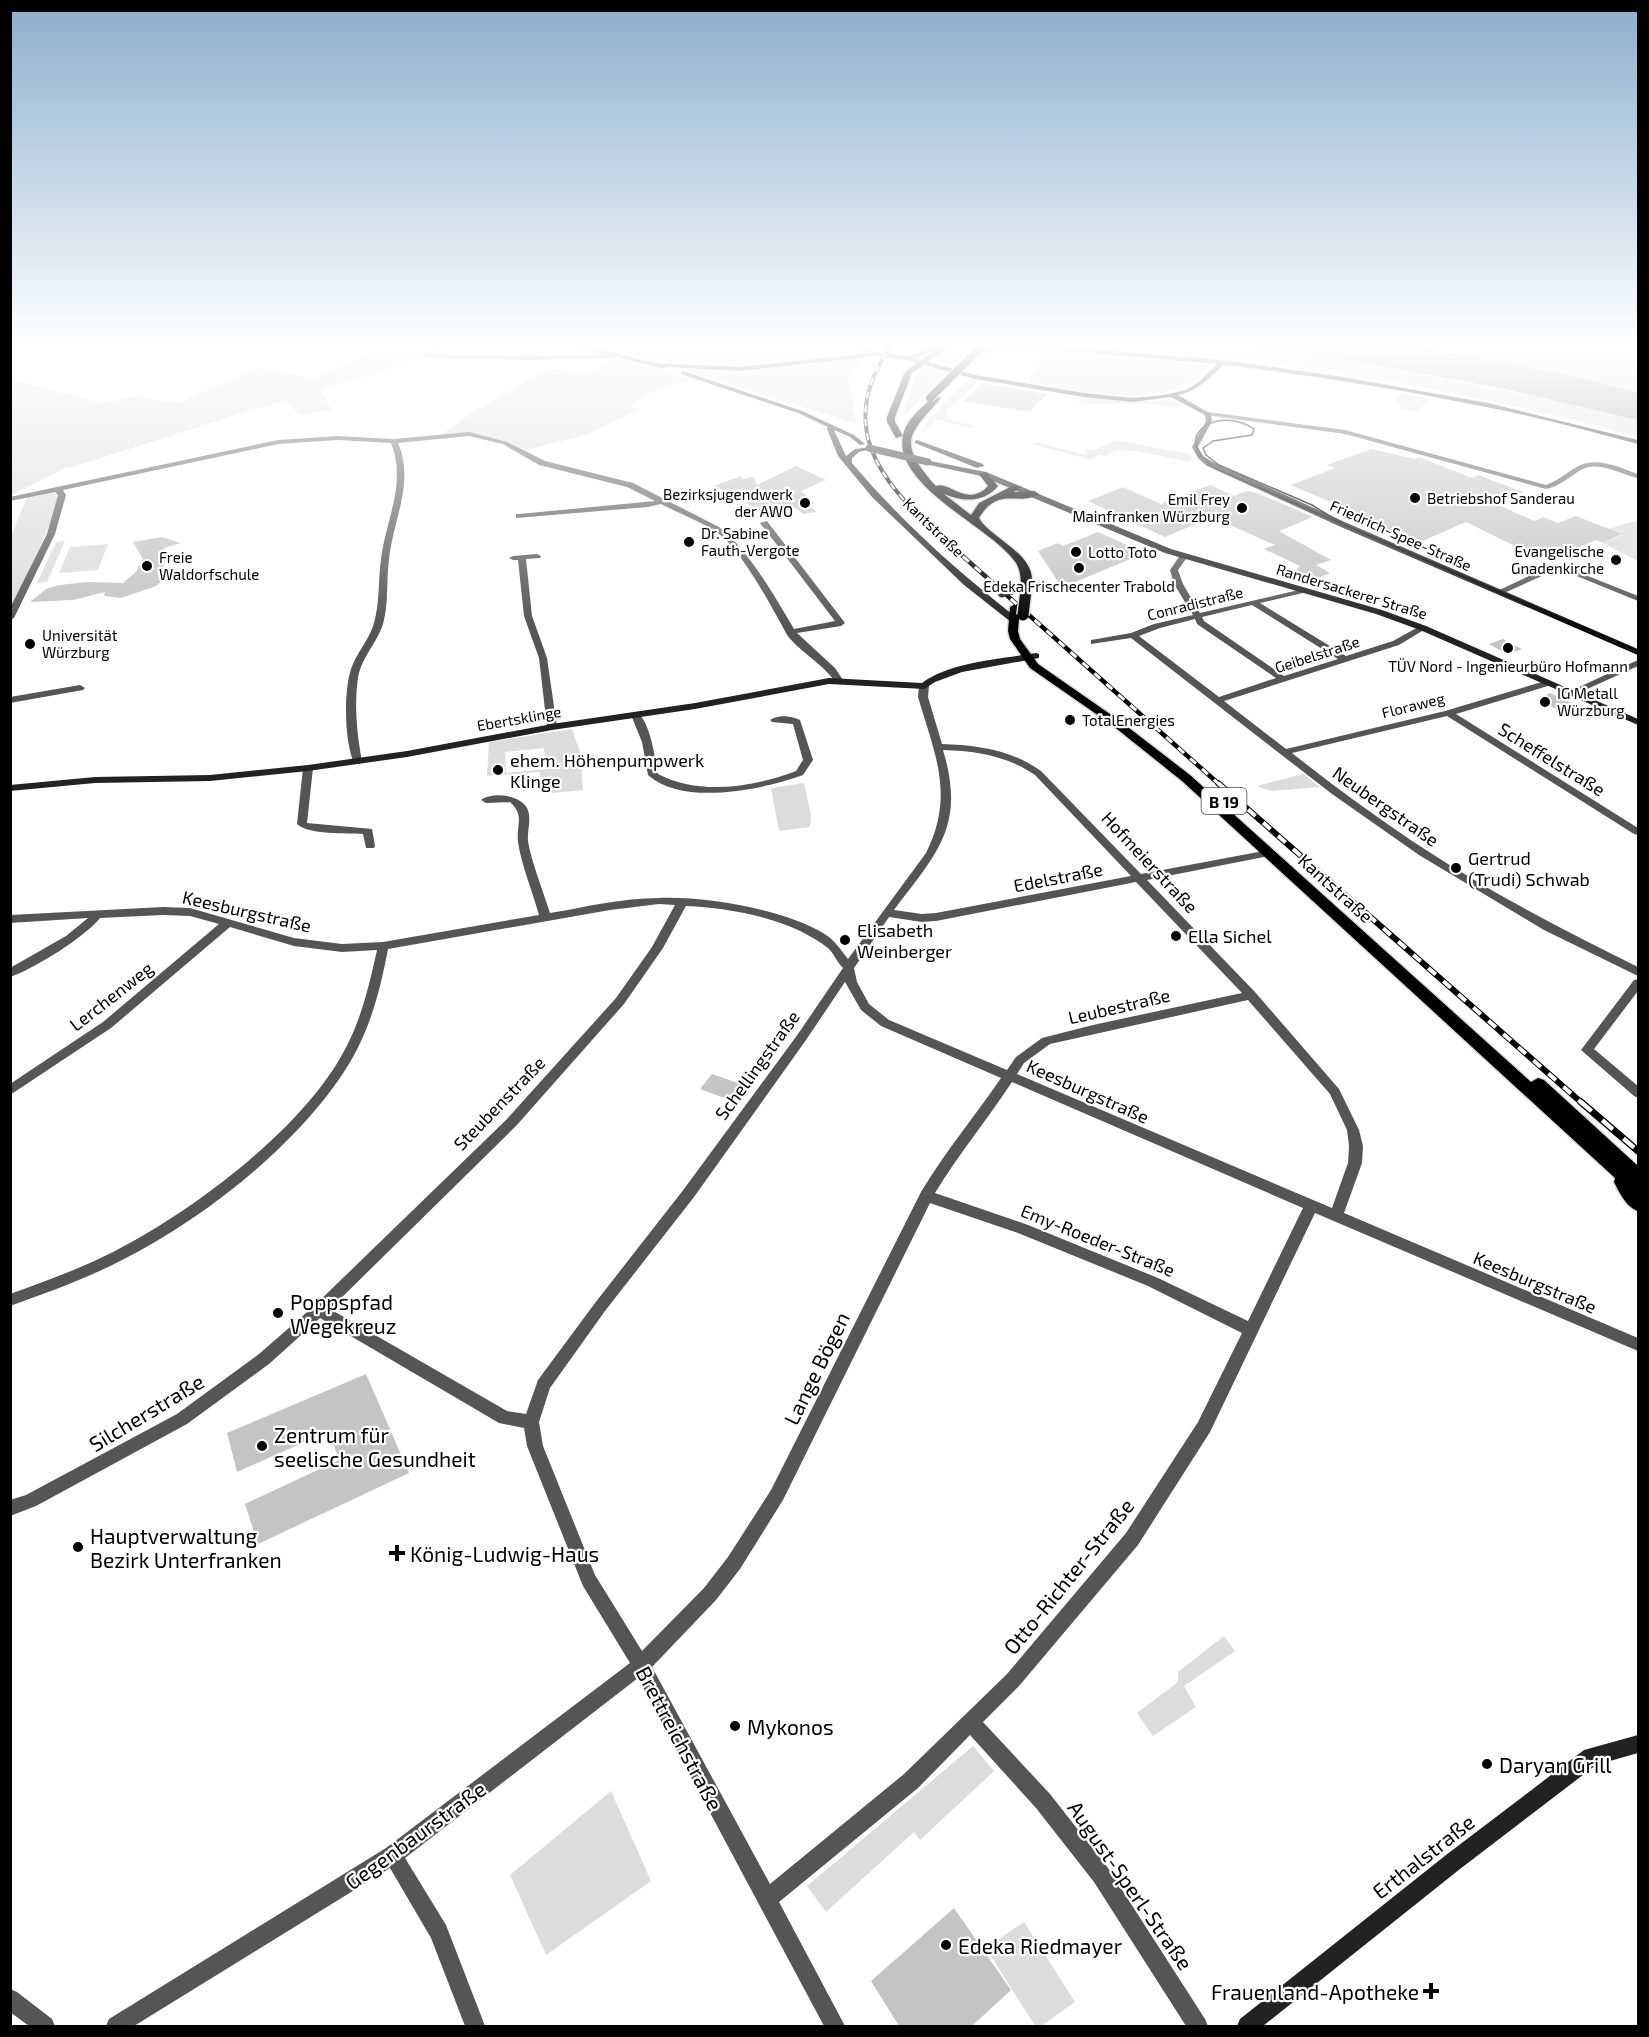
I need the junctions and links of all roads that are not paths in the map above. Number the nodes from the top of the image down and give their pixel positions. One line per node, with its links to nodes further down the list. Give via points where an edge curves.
1 (428, 437): 10 (street)
2 (487, 437): 22 (street, via 542,463 630,485)
3 (835, 437): 13 (main road, Kantstraße)
4 (848, 437): 12 (main road, Randersackerer Straße)
5 (899, 437): 30 (main road, B 19, via 905,465 916,479 999,549 1016,570)
6 (913, 437): 15 (main road, via 914,450 926,472 946,493 987,493 993,486); 25 (main road, B 19, via 908,451 915,467 937,492); 26 (main road, Randersackerer Straße, via 940,453 1056,495 1137,532)
7 (1200, 437): 32 (main road, Friedrich-Spee-Straße, via 1195,447 1204,460)
8 (1363, 437): 16 (street, via 1546,487 1591,464)
9 (1617, 437): 11 (main road)
10 (394, 441): 18 (street, via 337,438 278,442); 61 (street, via 401,467 400,487 386,554 382,610 354,678 353,738)
11 (1638, 442)
12 (866, 446): 13 (main road); 14 (main road, via 848,457); 15 (main road, Randersackerer Straße, bridge)
13 (842, 452): 14 (main road, Kantstraße)
14 (849, 464): 29 (main road, Kantstraße, via 875,495)
15 (983, 474): 17 (main road, Randersackerer Straße)
16 (1638, 476)
17 (1017, 487): 19 (main road, Randersackerer Straße); 20 (main road)
18 (54, 489): 21 (street); 36 (street, via 62,495 52,531)
19 (1034, 494): 20 (main road); 26 (main road, Randersackerer Straße)
20 (1003, 496): 25 (main road, via 978,509 974,518)
21 (10, 500)
22 (662, 501): 23 (street); 39 (street, via 728,538 771,596)
23 (519, 516)
24 (764, 523): 39 (street, via 841,622)
25 (979, 527): 30 (main road, B 19, via 1018,560 1027,581)
26 (1152, 545): 28 (main road, Randersackerer Straße)
27 (537, 555): 58 (street, via 517,558 528,616 543,658)
28 (1184, 556): 31 (main road, Randersackerer Straße); 35 (street, via 1174,570 1176,580)
29 (973, 588): 30 (main road, bridge, via 1002,593); 37 (main road, Kantstraße)
30 (1021, 588): 37 (main road, B 19, bridge); 37 (main road, B 19, via 1015,607)
31 (1304, 590): 34 (street, Conradistraße); 38 (main road, Randersackerer Straße)
32 (1499, 592): 33 (street, via 1551,569 1563,568); 42 (main road, Friedrich-Spee-Straße)
33 (1638, 599)
34 (1252, 602): 35 (street, Conradistraße); 44 (street)
35 (1198, 615): 40 (street, Conradistraße); 47 (street, via 1200,622)
36 (10, 618)
37 (1018, 618): 43 (main road, Kantstraße / B 19, via 1016,639)
38 (1423, 628): 44 (street, Geibelstraße, via 1396,643); 49 (main road, Randersackerer Straße)
39 (790, 632): 48 (street)
40 (1133, 635): 41 (street, Conradistraße); 53 (street, Neubergstraße)
41 (1094, 642)
42 (1638, 652)
43 (1032, 657): 50 (main road, via 945,674); 67 (main road, Kantstraße / B 19, via 1034,666 1163,759); 85 (main road, B 19, via 1124,720 1193,774)
44 (1345, 659): 47 (street, Geibelstraße)
45 (1638, 663): 51 (street)
46 (82, 677): 52 (street, via 79,691)
47 (1284, 679): 53 (street, Geibelstraße)
48 (838, 680): 50 (main road, Ebertsklinge); 55 (main road, Ebertsklinge)
49 (1548, 682): 51 (main road, Randersackerer Straße); 54 (street, Floraweg)
50 (924, 686): 59 (street, Schellingstraße, via 923,697)
51 (1571, 693): 57 (main road, Randersackerer Straße)
52 (10, 700)
53 (1218, 700): 60 (street, Neubergstraße)
54 (1448, 713): 60 (street, Floraweg); 65 (street, Scheffelstraße)
55 (636, 715): 56 (street, via 647,742 653,775 663,782 707,790 764,785 800,773 808,760 797,722); 58 (main road, Ebertsklinge)
56 (775, 720)
57 (1638, 722)
58 (552, 727): 61 (main road, Ebertsklinge)
59 (939, 747): 68 (street, Hofmeierstraße, via 992,752 1028,765); 70 (street, Schellingstraße, via 946,776 943,826 923,866)
60 (1284, 752): 77 (street, Neubergstraße, via 1423,854 1548,927)
61 (357, 761): 62 (main road, Ebertsklinge)
62 (308, 768): 63 (main road, Ebertsklinge, via 210,778 95,780); 66 (street, via 302,824 369,828)
63 (10, 788)
64 (486, 800): 72 (street, via 512,799 521,807 523,841)
65 (1638, 832)
66 (370, 846)
67 (1269, 853): 68 (street, Edelstraße); 84 (main road, Kantstraße / B 19)
68 (1140, 878): 70 (street, Edelstraße, via 936,917); 80 (street, Hofmeierstraße)
69 (683, 901): 72 (street, Keesburgstraße); 76 (street, Keesburgstraße, via 715,904 787,921 836,948); 92 (street, Steubenstraße, via 657,948 620,1001 526,1106)
70 (887, 914): 76 (street, Schellingstraße)
71 (96, 915): 73 (street, Keesburgstraße); 74 (street, Keesburgstraße, via 190,912); 78 (street, via 77,934)
72 (545, 916): 75 (street, Keesburgstraße)
73 (10, 919)
74 (229, 922): 75 (street, Keesburgstraße, via 294,942 342,948); 82 (street, Lerchenweg, via 107,1025)
75 (383, 946): 91 (street, via 376,986 352,1051 327,1090 288,1135 256,1163 151,1238 62,1281)
76 (848, 966): 81 (street, Keesburgstraße, via 862,1001 885,1023); 95 (street, Schellingstraße, via 802,1037 543,1385)
77 (1638, 972)
78 (10, 973)
79 (1638, 983): 83 (street, via 1587,1050)
80 (1251, 995): 81 (street, Leubestraße, via 1046,1041 1025,1054); 90 (street, Hofmeierstraße, via 1335,1092 1353,1130 1355,1163)
81 (1010, 1076): 87 (street, Lange Bögen); 89 (street, Keesburgstraße)
82 (10, 1091)
83 (1638, 1093)
84 (1607, 1160): 86 (main road, B 19); 88 (main road)
85 (1638, 1175)
86 (1638, 1189)
87 (926, 1196): 93 (street, Emy-Roeder-Straße, via 1023,1229 1142,1278); 98 (street, Lange Bögen, via 777,1496 710,1594)
88 (1638, 1204)
89 (1311, 1206): 90 (street, Keesburgstraße); 93 (street, Otto-Richter-Straße)
90 (1336, 1216): 94 (street, Keesburgstraße)
91 (10, 1300)
92 (319, 1310): 95 (street, via 504,1418); 97 (street, Silcherstraße, via 264,1359 182,1419 90,1470)
93 (1251, 1330): 99 (street, Otto-Richter-Straße, via 1204,1427 1132,1539 1013,1680)
94 (1638, 1345)
95 (531, 1422): 96 (street, Schellingstraße)
96 (535, 1446): 98 (street, Brettreichstraße, via 589,1580)
97 (10, 1508)
98 (641, 1665): 101 (street, Gegenbaurstraße); 102 (street, Brettreichstraße)
99 (971, 1722): 102 (street, Otto-Richter-Straße, via 906,1786); 108 (street, August-Sperl-Straße, via 1049,1808 1101,1875)
100 (1638, 1744): 109 (main road, Erthalstraße, via 1591,1757)
101 (393, 1855): 105 (street, Gegenbaurstraße); 106 (street, via 439,1932)
102 (766, 1900): 107 (street, Brettreichstraße)
103 (10, 1999): 104 (street)
104 (45, 2026)
105 (116, 2026)
106 (475, 2026)
107 (835, 2026)
108 (1198, 2026)
109 (1247, 2026)

